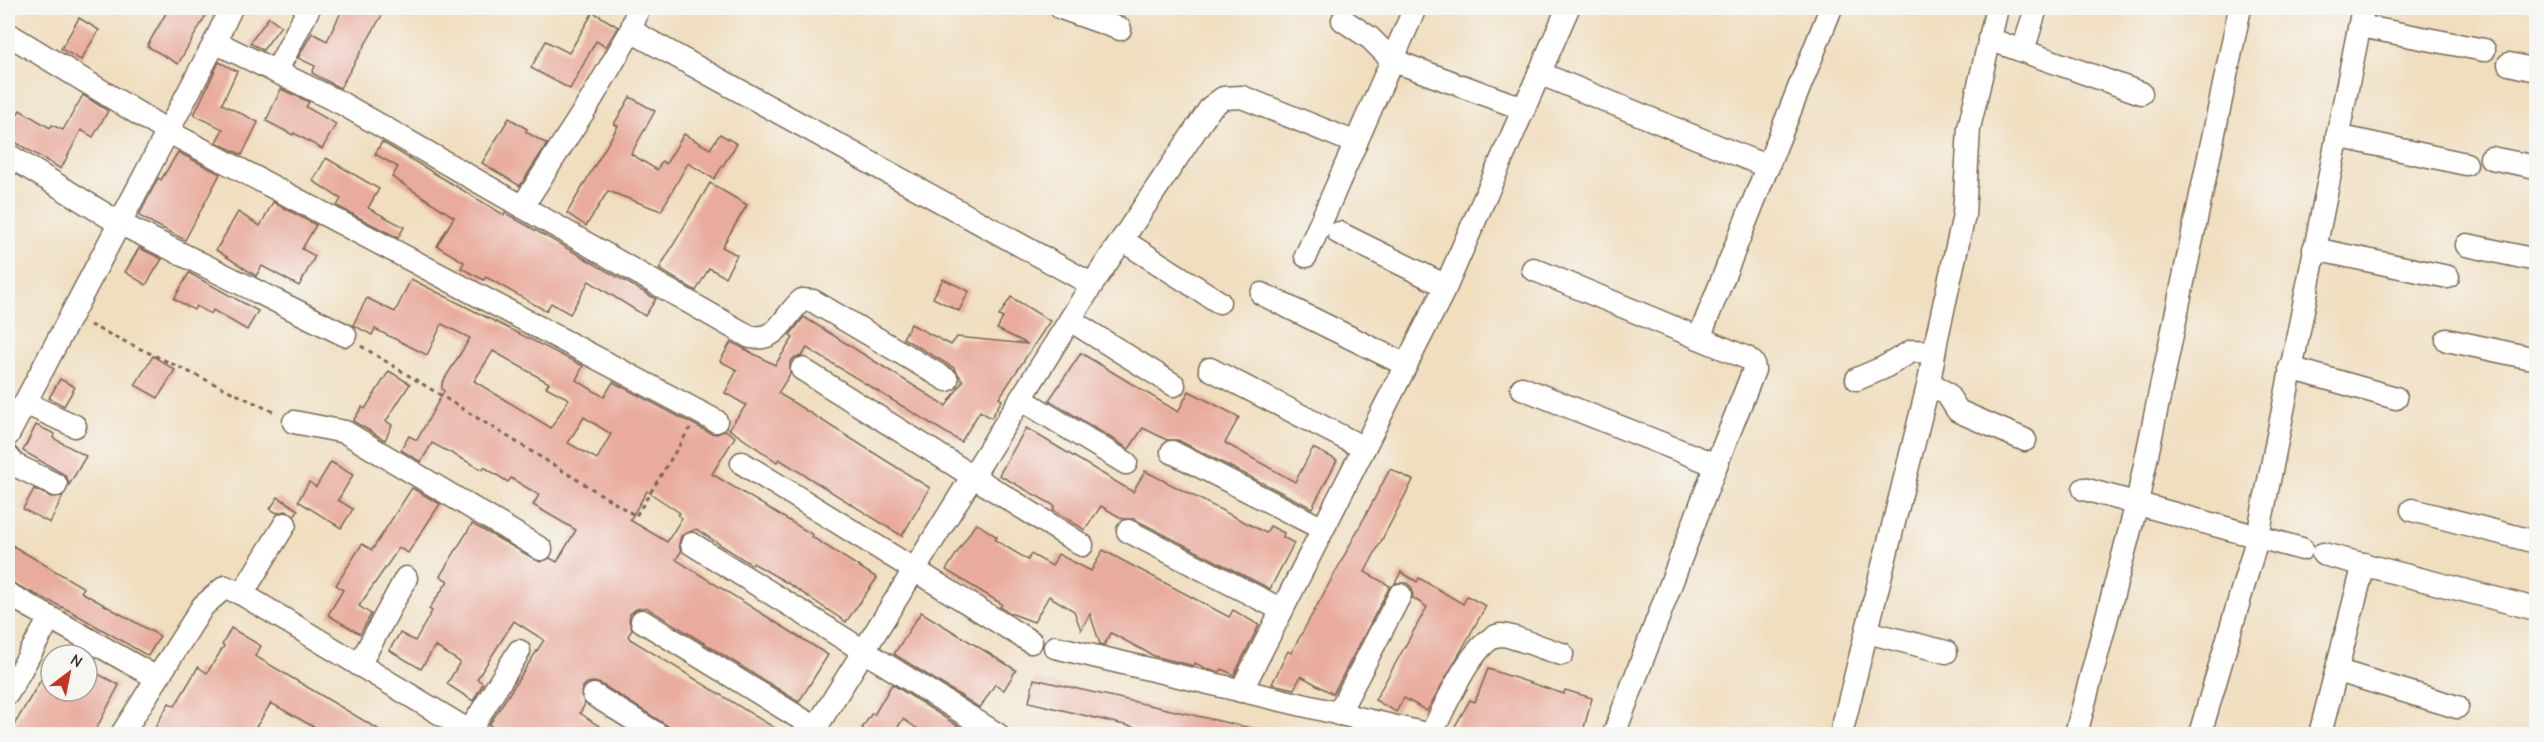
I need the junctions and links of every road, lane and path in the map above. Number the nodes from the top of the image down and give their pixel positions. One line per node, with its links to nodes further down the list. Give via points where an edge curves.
1 (231, 8): 17 (street)
2 (309, 8): 23 (street)
3 (638, 8): 14 (street)
4 (1061, 8): 13 (street)
5 (1415, 8): 20 (street)
6 (1568, 8): 24 (street)
7 (1831, 8): 33 (street)
8 (1996, 8): 16 (street)
9 (2036, 8): 19 (street)
10 (2240, 8): 82 (street)
11 (2361, 17): 18 (street); 28 (street)
12 (1343, 20): 20 (street, via 1370,38)
13 (1120, 28)
14 (631, 31): 35 (street); 45 (street)
15 (8, 34): 27 (street)
16 (1989, 39): 19 (street); 54 (street, via 1969,128 1964,215)
17 (215, 42): 23 (street); 27 (street)
18 (2484, 50)
19 (2023, 51): 25 (street)
20 (1392, 60): 26 (street); 29 (street)
21 (2509, 64): 22 (street)
22 (2536, 70)
23 (276, 72): 35 (street, via 341,103)
24 (1539, 73): 26 (street); 33 (street)
25 (2141, 93)
26 (1524, 109): 46 (street)
27 (167, 131): 36 (street); 68 (street)
28 (2337, 136): 32 (street); 40 (street)
29 (1356, 143): 38 (street, via 1242,97 1223,98 1211,107); 41 (street)
30 (8, 154): 36 (street)
31 (2491, 158): 34 (street)
32 (2466, 164)
33 (1768, 167): 52 (street)
34 (2536, 167)
35 (522, 207): 61 (street, via 750,337 760,339 775,333 792,308 802,300 813,301)
36 (119, 224): 49 (street); 51 (street)
37 (1339, 233): 46 (street)
38 (1122, 240): 48 (street); 50 (street)
39 (2467, 245): 42 (street)
40 (2314, 249): 44 (street); 57 (street)
41 (1306, 256)
42 (2536, 260)
43 (1533, 268): 52 (street)
44 (2448, 277)
45 (1082, 279)
46 (1446, 286): 56 (street)
47 (1262, 294): 56 (street)
48 (1219, 302)
49 (72, 316): 67 (street); 69 (path)
50 (1070, 320): 63 (street); 66 (street)
51 (345, 336): 68 (path, via 636,516)
52 (1699, 338): 78 (street, via 1747,358 1754,370)
53 (2447, 340): 55 (street)
54 (1934, 352): 60 (street, via 1912,351); 62 (street)
55 (2536, 359)
56 (1406, 365): 73 (street)
57 (2290, 368): 65 (street); 87 (street)
58 (802, 369): 79 (street)
59 (1210, 369): 73 (street)
60 (1857, 379)
61 (947, 380)
62 (1929, 382): 72 (street, via 1947,394 1958,411); 102 (street)
63 (1174, 385)
64 (1522, 388): 78 (street)
65 (2396, 398)
66 (1021, 399): 77 (street); 79 (street)
67 (25, 403): 70 (street); 71 (street)
68 (708, 417)
69 (294, 422): 91 (street, via 345,432)
70 (75, 426)
71 (8, 435)
72 (2025, 440)
73 (1364, 448): 85 (street)
74 (1172, 452): 85 (street)
75 (8, 458): 80 (street)
76 (742, 463): 93 (street)
77 (1126, 463)
78 (1716, 465): 123 (street)
79 (972, 477): 90 (street); 93 (street)
80 (56, 485)
81 (2084, 489): 82 (street)
82 (2137, 503): 87 (street); 125 (street)
83 (2412, 510): 88 (street)
84 (285, 524): 96 (street)
85 (1323, 529): 99 (street)
86 (1128, 531): 99 (street)
87 (2258, 536): 92 (street); 126 (street)
88 (2536, 542)
89 (692, 544): 106 (street)
90 (1082, 545)
91 (541, 549)
92 (2364, 564): 98 (street); 110 (street)
93 (914, 570): 103 (street); 106 (street)
94 (406, 578): 109 (street)
95 (8, 594): 100 (street)
96 (242, 594): 109 (street); 111 (street, via 225,587 216,592)
97 (1400, 595): 116 (street)
98 (2536, 609)
99 (1282, 610): 112 (street)
100 (50, 618): 111 (street); 113 (street)
101 (642, 621): 117 (street)
102 (1867, 632): 107 (street); 124 (street)
103 (1031, 642)
104 (1055, 647): 112 (street)
105 (519, 651): 118 (street)
106 (863, 652): 117 (street); 121 (street)
107 (1946, 652)
108 (1562, 654): 122 (street, via 1502,634 1488,640 1479,648)
109 (359, 665): 118 (street)
110 (2338, 671): 115 (street); 127 (street)
111 (157, 678): 119 (street)
112 (1241, 691): 116 (street)
113 (8, 693)
114 (594, 695): 120 (street)
115 (2457, 707)
116 (1338, 714): 122 (street)
117 (814, 731)
118 (472, 733)
119 (122, 735)
120 (657, 735)
121 (997, 735)
122 (1429, 735)
123 (1614, 735)
124 (1841, 735)
125 (2076, 735)
126 (2200, 735)
127 (2320, 735)

